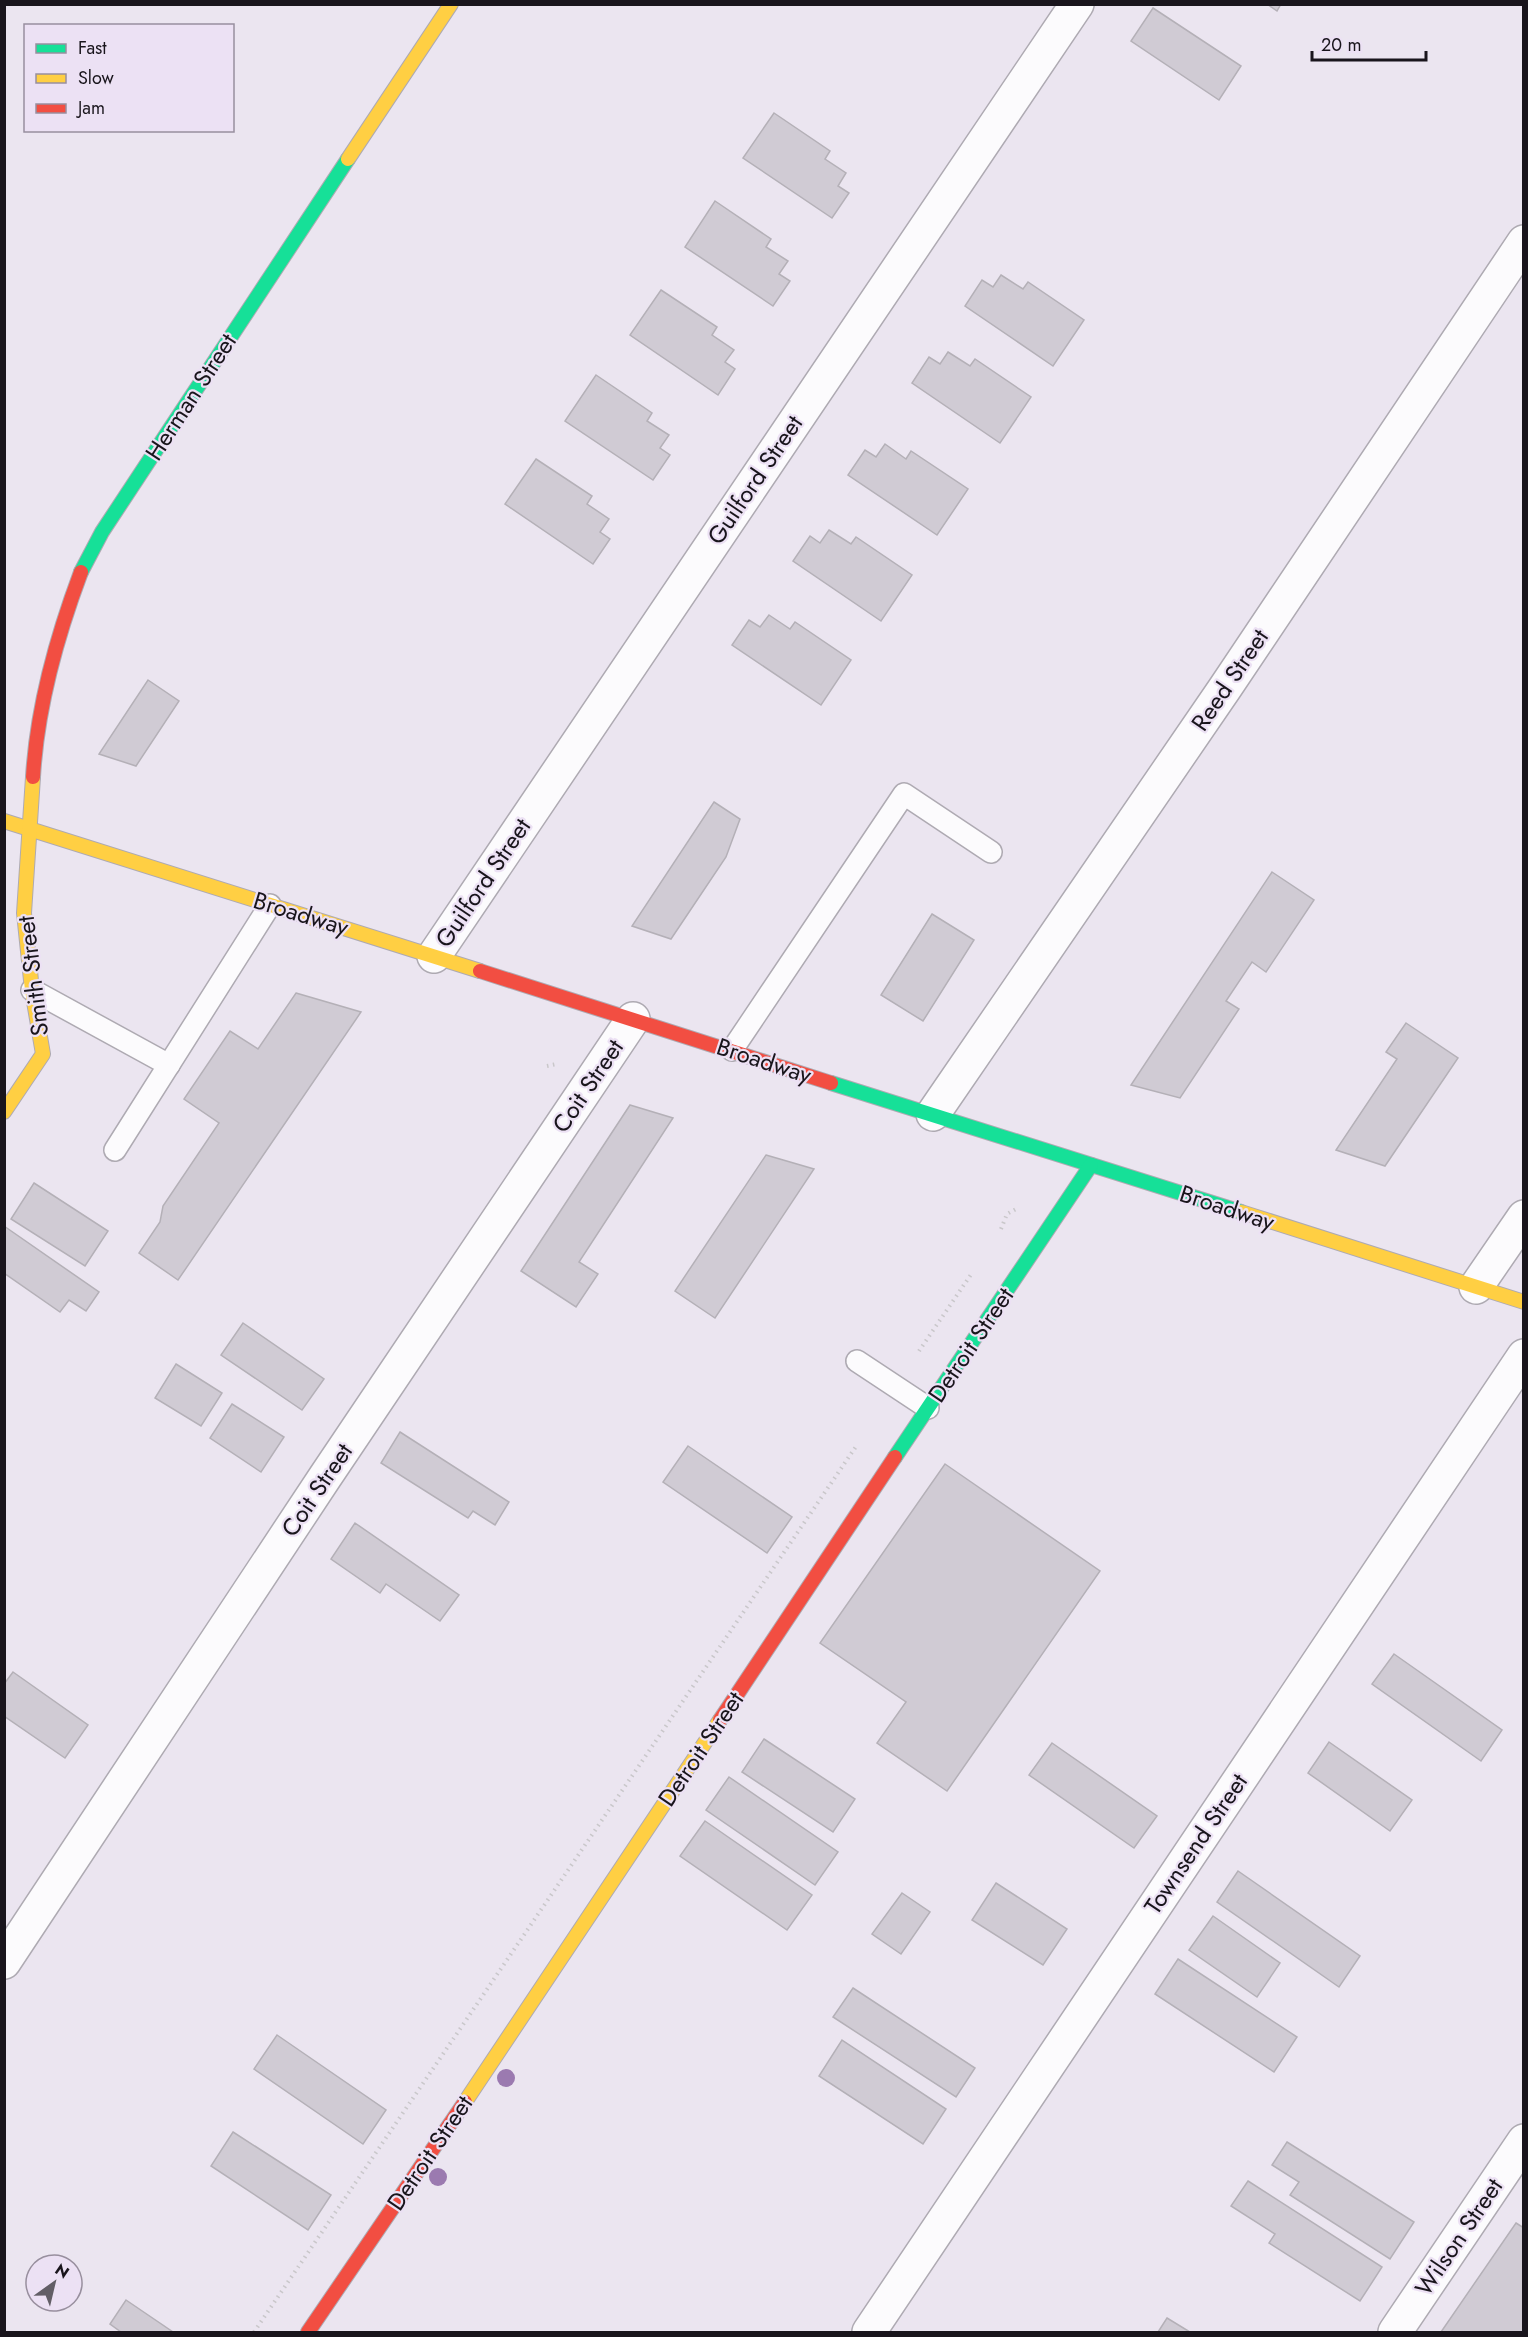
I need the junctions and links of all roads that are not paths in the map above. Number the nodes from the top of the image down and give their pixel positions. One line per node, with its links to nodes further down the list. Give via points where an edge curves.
1 (451, 4): 5 (street, Herman Street, via 85,562 60,634 35,744)
2 (1077, 4): 8 (street, Guilford Street)
3 (1524, 242): 14 (street, Reed Street)
4 (4, 821): 5 (street, Broadway)
5 (28, 829): 7 (street, Broadway); 9 (street, Smith Street, via 24,913)
6 (991, 852): 11 (lane, via 904,794)
7 (270, 904): 8 (street, Broadway); 12 (lane)
8 (434, 956): 10 (street, Broadway)
9 (32, 990): 12 (lane); 13 (street, Smith Street, via 43,1054)
10 (633, 1019): 11 (street, Broadway); 23 (street, Coit Street)
11 (732, 1050): 14 (street, Broadway)
12 (169, 1065): 15 (lane)
13 (4, 1112)
14 (933, 1114): 16 (street, Broadway)
15 (115, 1150)
16 (1091, 1164): 18 (street, Broadway); 22 (street, Detroit Street)
17 (1524, 1217): 18 (street)
18 (1476, 1287): 19 (street, Broadway)
19 (1524, 1302)
20 (1524, 1356): 26 (street, Townsend Street)
21 (857, 1361): 22 (lane)
22 (928, 1408): 25 (street, Detroit Street)
23 (4, 1962)
24 (1524, 2141): 27 (street, Wilson Street)
25 (308, 2332)
26 (868, 2332)
27 (1395, 2332)

